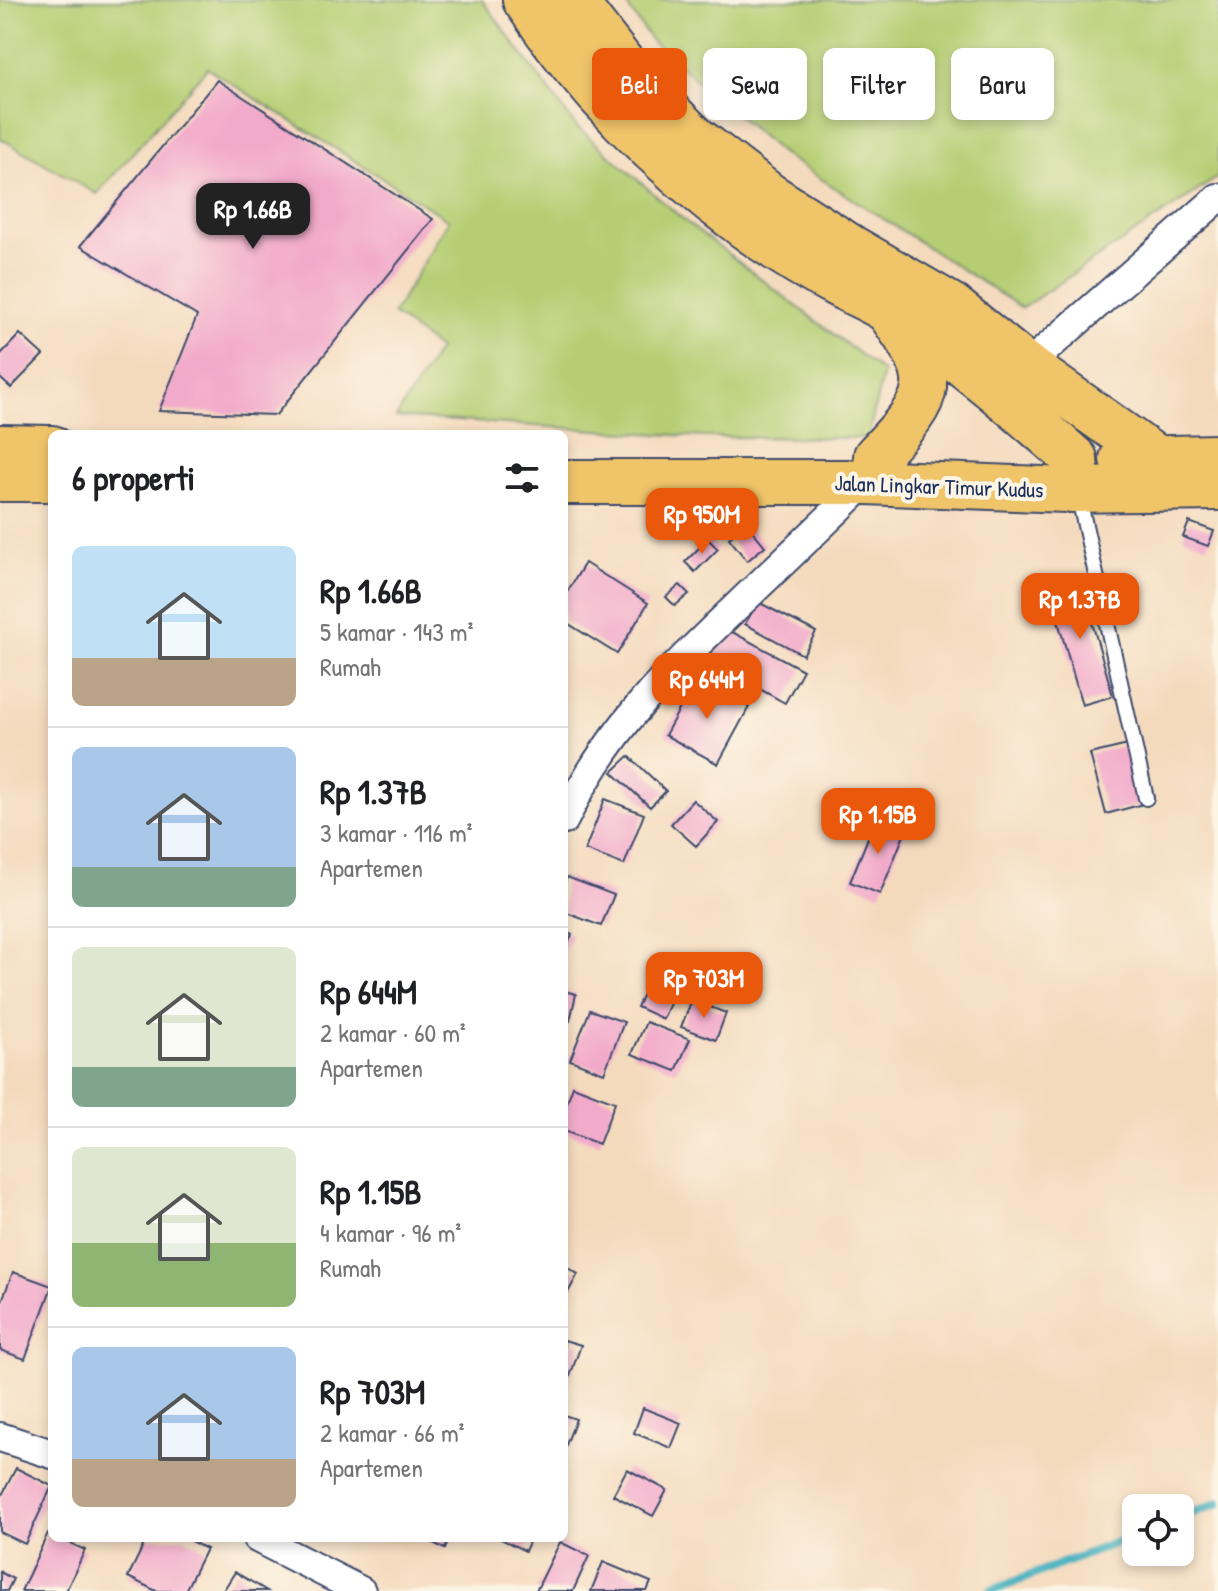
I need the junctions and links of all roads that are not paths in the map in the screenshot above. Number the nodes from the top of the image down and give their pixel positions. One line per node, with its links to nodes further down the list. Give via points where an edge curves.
1 (525, 0): 4 (main road, via 606,106 678,172 744,226)
2 (573, 0): 5 (main road, via 634,78 695,138 769,195 952,306)
3 (1218, 198): 5 (street)
4 (888, 311): 5 (main road); 10 (main road, via 913,345 924,373 923,401)
5 (1012, 378): 11 (main road); 12 (main road)
6 (0, 447): 7 (main road)
7 (48, 448)
8 (568, 453): 10 (main road, Jalan Lingkar Timur Kudus)
9 (1218, 457): 12 (main road, Jalan Lingkar Timur Kudus)
10 (871, 469): 11 (main road, Jalan Lingkar Timur Kudus); 15 (main road, Jalan Lingkar Timur Kudus); 18 (street, via 641,702 606,747)
11 (1076, 474): 12 (main road, Jalan Lingkar Timur Kudus); 17 (lane)
12 (1156, 474): 16 (main road, Jalan Lingkar Timur Kudus)
13 (0, 479): 14 (main road)
14 (48, 479)
15 (568, 482)
16 (1218, 488)
17 (1146, 798)
18 (568, 812)
19 (0, 1437): 20 (street)
20 (48, 1453)
21 (265, 1542): 22 (street)
22 (361, 1591)

